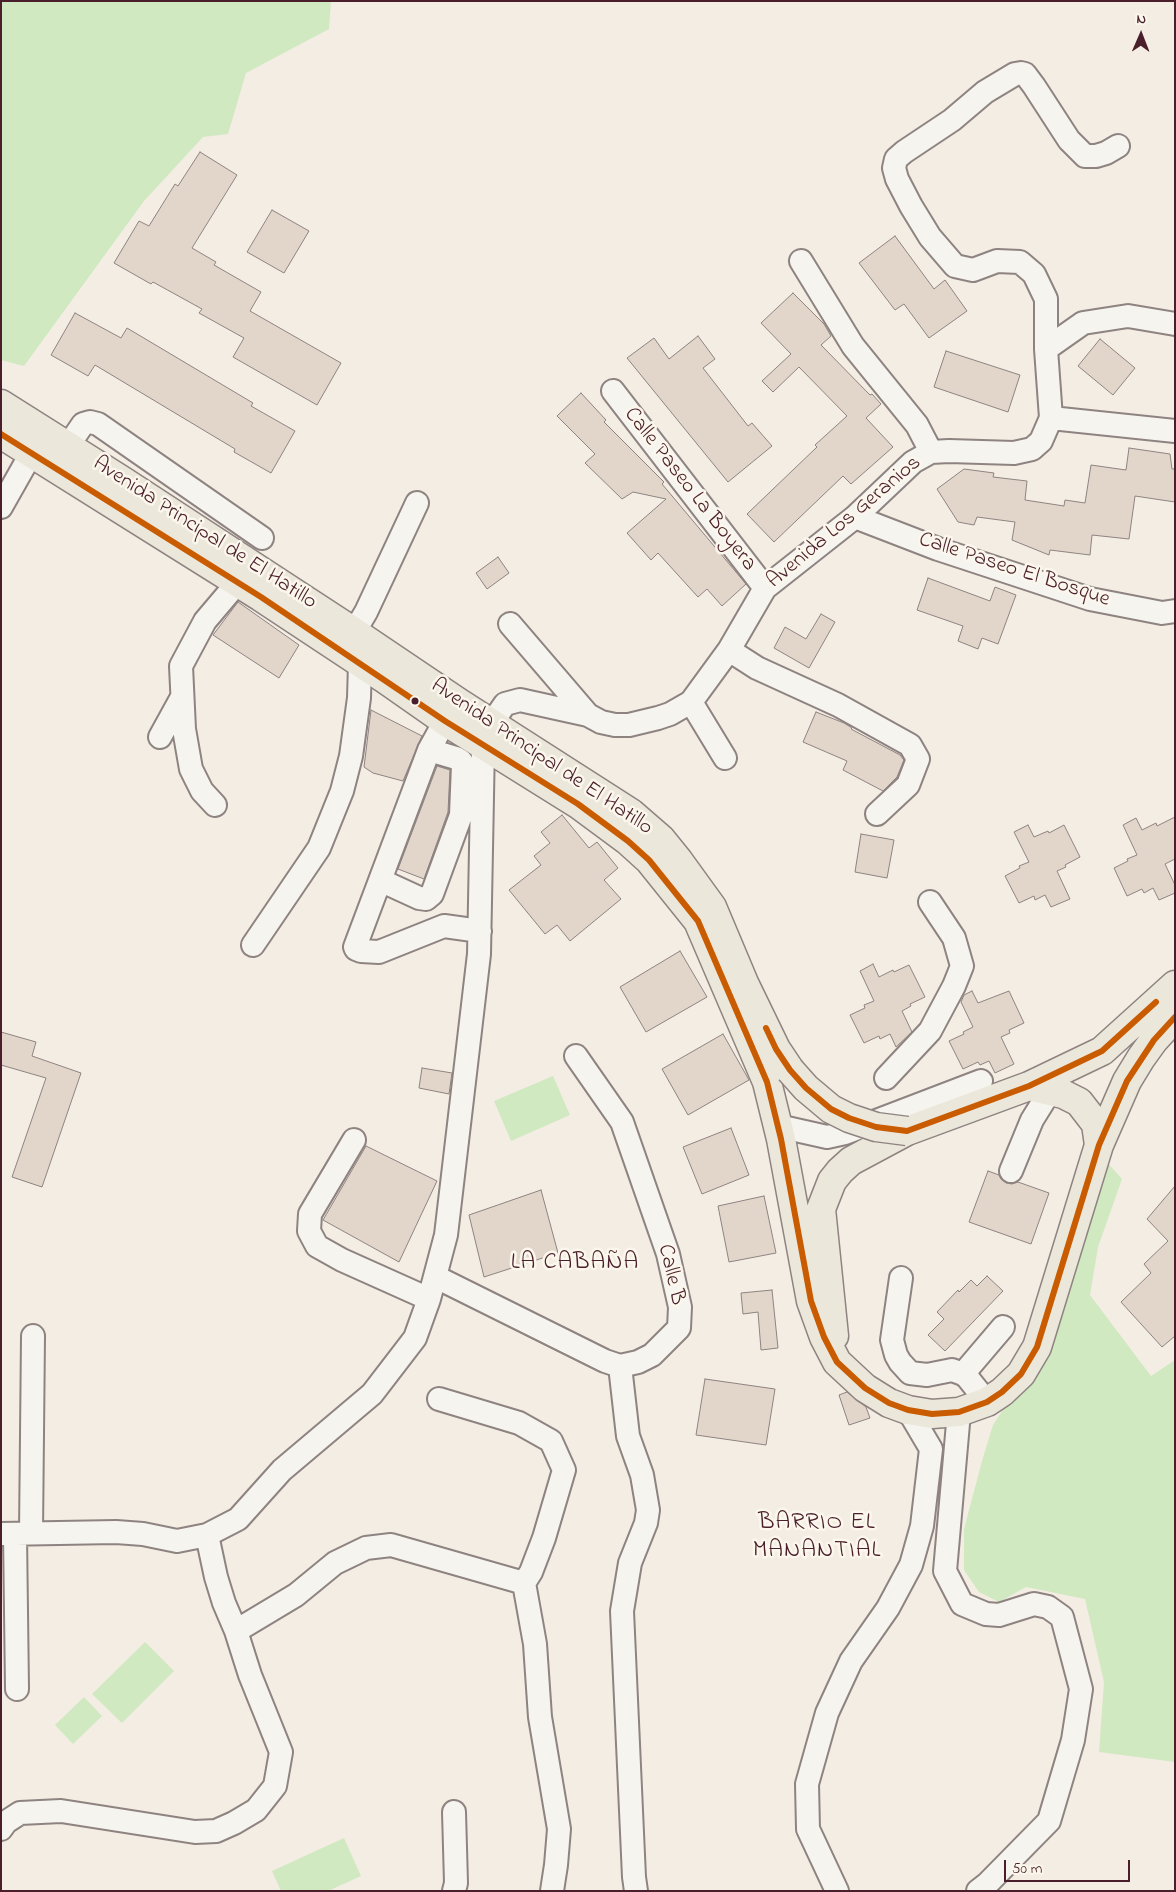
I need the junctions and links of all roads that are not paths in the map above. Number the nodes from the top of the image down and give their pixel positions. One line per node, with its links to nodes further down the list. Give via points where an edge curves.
1 (1118, 146): 4 (street, Avenida Los Geranios, via 1106,153 1085,156 1069,140 1034,86 1021,73 985,92 952,120 896,159 897,179 911,206 930,237 955,266 973,270 997,261 1020,262 1034,274 1046,299)
2 (801, 260): 11 (street, via 853,346 917,426)
3 (1175, 324): 4 (street, via 1128,316 1083,323)
4 (1046, 349): 6 (street, Avenida Los Geranios)
5 (613, 391): 16 (street, Calle Paseo La Boyera)
6 (1051, 418): 8 (street); 11 (street, Avenida Los Geranios, via 1042,441 1032,449 1014,453)
7 (5, 421): 9 (main road, Avenida Principal de El Hatillo)
8 (1175, 431)
9 (38, 442): 10 (main road, Avenida Principal de El Hatillo); 12 (street); 15 (main road, Avenida Principal de El Hatillo)
10 (68, 446): 15 (main road, Avenida Principal de El Hatillo); 15 (street, via 83,424 98,424 268,529)
11 (931, 452): 14 (street, Avenida Los Geranios, via 913,462)
12 (4, 493)
13 (416, 503): 19 (street)
14 (855, 517): 16 (street, Avenida Los Geranios); 17 (street, Calle Paseo El Bosque, via 938,549 1090,599 1162,613)
15 (242, 572): 19 (main road, Avenida Principal de El Hatillo); 21 (main road, Avenida Principal de El Hatillo); 22 (street, via 205,621 181,666)
16 (765, 588): 20 (street, Avenida Los Geranios)
17 (1175, 611)
18 (510, 624): 24 (street)
19 (354, 632): 26 (main road, Avenida Principal de El Hatillo)
20 (729, 650): 23 (street, Avenida Los Geranios); 31 (street, via 757,668 838,705 910,745 918,759 908,785)
21 (360, 663): 25 (main road, Avenida Principal de El Hatillo); 35 (street, via 359,698 342,791 320,848)
22 (182, 697): 27 (street); 30 (street, via 191,769 202,791)
23 (691, 702): 24 (street, Avenida Los Geranios, via 658,718 629,725 601,722); 29 (street)
24 (588, 716): 26 (street, Avenida Los Geranios, via 520,700 505,704)
25 (445, 721): 26 (main road, Avenida Principal de El Hatillo); 28 (street)
26 (487, 734): 34 (street); 42 (main road, Avenida Principal de El Hatillo, via 649,860 698,922 767,1082); 43 (main road, Avenida Principal de El Hatillo, bridge, via 631,813 661,839 712,907 748,992 790,1070 831,1109 876,1127)
27 (160, 737)
28 (429, 750): 32 (street); 32 (street, via 456,758 463,765 461,815 432,894 426,899 419,898)
29 (725, 758)
30 (215, 805)
31 (877, 814)
32 (382, 881): 34 (street, via 356,949 379,952 444,926)
33 (930, 902): 39 (street, via 954,938 962,966 930,1032)
34 (480, 931): 47 (street, via 447,1226)
35 (253, 944)
36 (1175, 985): 41 (main road, Avenida Principal de El Hatillo, via 1102,1051)
37 (1175, 1017): 45 (main road, Avenida Principal de El Hatillo, via 1154,1040 1127,1081)
38 (576, 1056): 53 (street, Calle B, via 622,1122 668,1254 680,1307 678,1328 652,1355)
39 (886, 1078)
40 (981, 1081): 42 (street, via 845,1134 827,1137)
41 (1039, 1089): 43 (main road, Avenida Principal de El Hatillo); 45 (main road, via 1062,1094 1078,1102 1096,1124); 46 (street, via 1032,1120)
42 (778, 1126): 52 (main road, Avenida Principal de El Hatillo, via 810,1301)
43 (907, 1132): 52 (main road, via 851,1161 832,1181 821,1209)
44 (354, 1140): 49 (street, via 310,1214 309,1232 317,1246 342,1260)
45 (1099, 1146): 56 (main road, Avenida Principal de El Hatillo, via 1037,1346 1021,1374)
46 (1011, 1171)
47 (436, 1277): 49 (street); 53 (street)
48 (901, 1278): 54 (street, via 892,1340 900,1362 910,1373 927,1375 952,1370)
49 (429, 1299): 62 (street, via 415,1338 372,1394 282,1470 238,1519)
50 (1003, 1327): 54 (street)
51 (33, 1336): 61 (street)
52 (837, 1362): 57 (main road, Avenida Principal de El Hatillo, via 864,1388)
53 (620, 1366): 70 (street, via 628,1436 642,1475 648,1510 630,1563 622,1611)
54 (963, 1374): 56 (street)
55 (439, 1399): 63 (street, via 519,1423 551,1442 564,1470 544,1538)
56 (987, 1402): 58 (main road, Avenida Principal de El Hatillo)
57 (908, 1410): 58 (main road, Avenida Principal de El Hatillo, via 932,1414); 60 (street)
58 (959, 1412): 59 (street)
59 (955, 1445): 60 (street); 72 (street, via 945,1571 962,1604 986,1614 999,1615 1034,1604 1048,1607 1062,1617 1081,1689 1074,1740 1049,1821)
60 (931, 1449): 71 (street, via 922,1526 911,1565 888,1608 851,1661 827,1714 807,1784 808,1830)
61 (16, 1534): 62 (street, via 116,1532 177,1541); 65 (street)
62 (207, 1535): 64 (street, via 216,1577)
63 (524, 1583): 64 (street, via 391,1545 366,1548 335,1563 296,1595); 69 (street, via 534,1644 540,1717 559,1829)
64 (236, 1630): 67 (street, via 281,1752 275,1786 256,1810 216,1831 196,1832 61,1811 20,1813)
65 (17, 1689)
66 (454, 1812): 68 (street)
67 (1, 1829)
68 (454, 1891)
69 (552, 1891)
70 (636, 1891)
71 (838, 1891)
72 (978, 1891)

